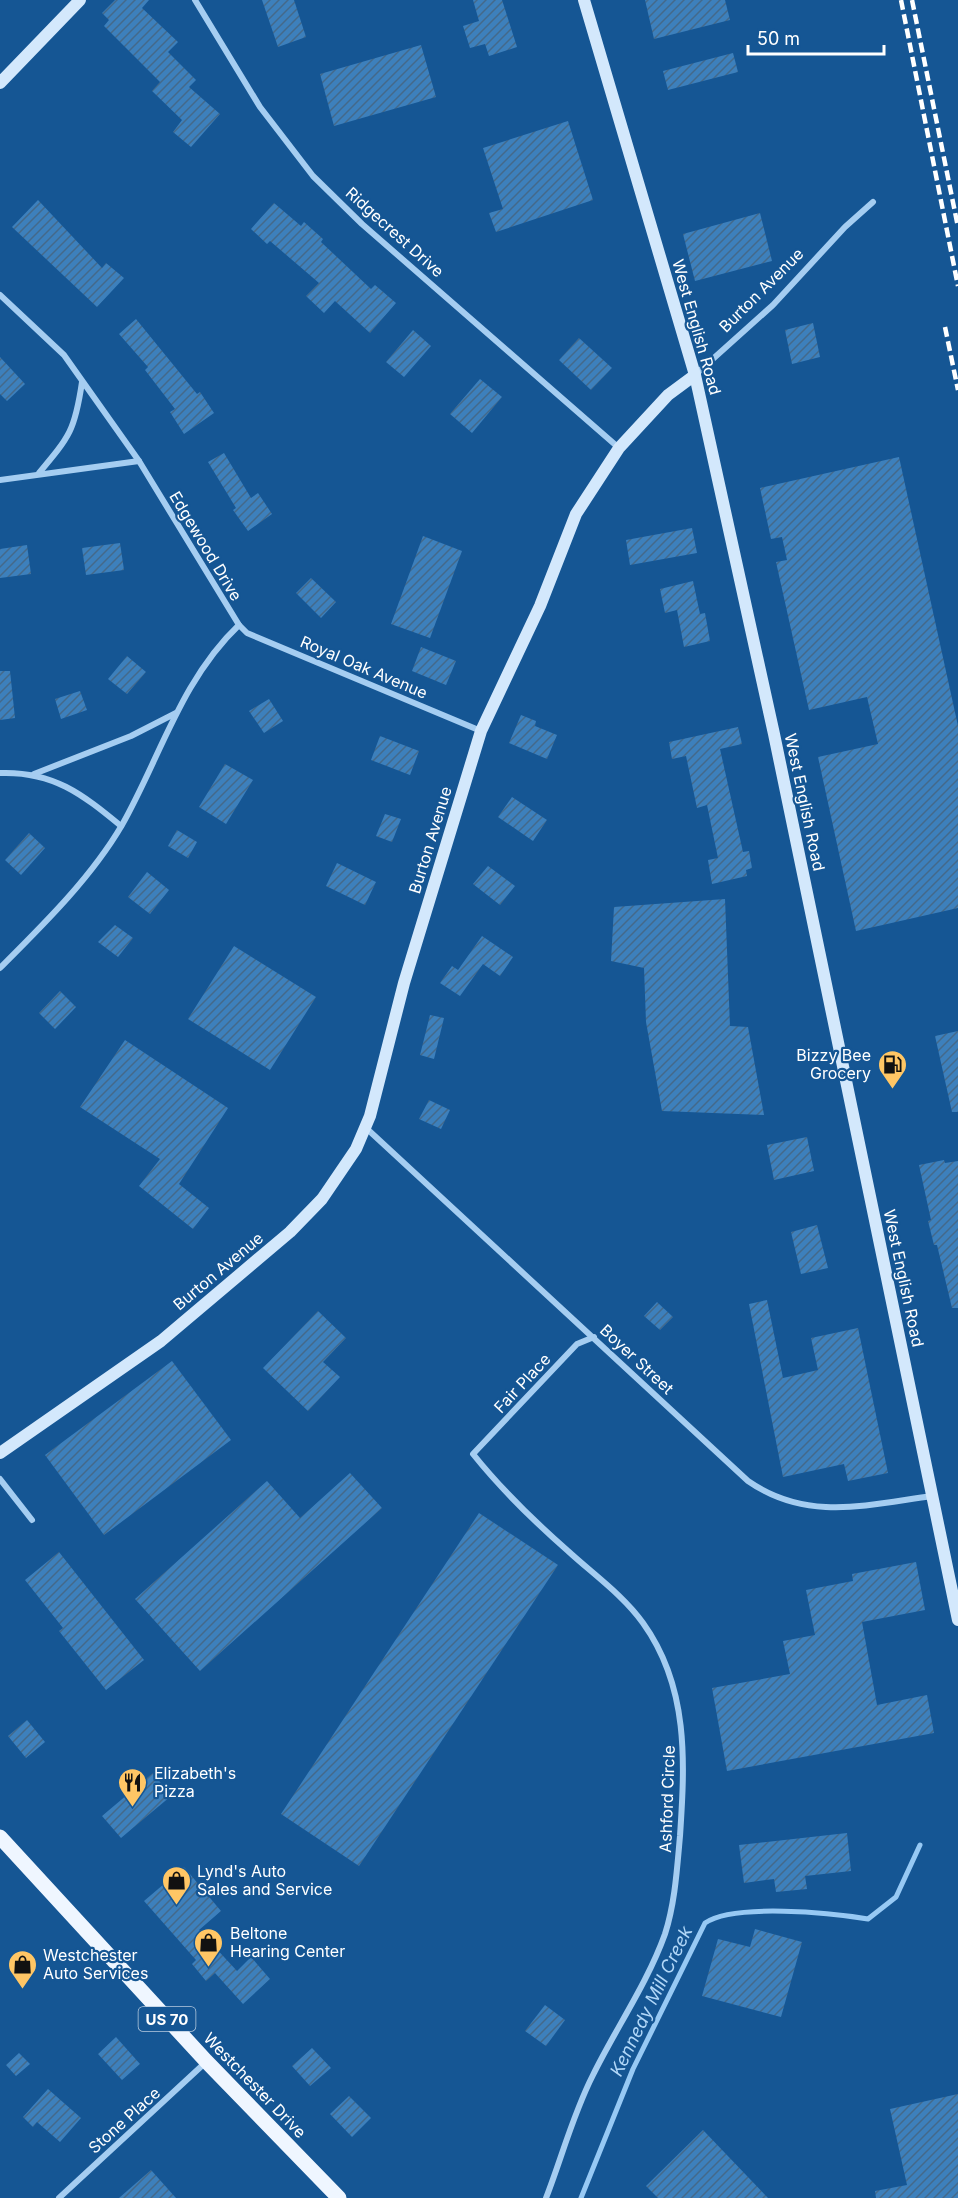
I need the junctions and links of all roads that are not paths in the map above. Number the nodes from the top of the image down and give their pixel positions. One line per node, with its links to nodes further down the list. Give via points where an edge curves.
1 (80, 0): 4 (main road)
2 (195, 0): 9 (street, Ridgecrest Drive, via 260,107 313,176 362,224)
3 (584, 0): 7 (main road, West English Road)
4 (0, 83)
5 (873, 202): 7 (street, Burton Avenue, via 773,305)
6 (0, 295): 8 (street, Edgewood Drive, via 64,355)
7 (696, 375): 9 (main road, Burton Avenue, via 668,395); 25 (main road, West English Road)
8 (82, 381): 10 (street, Edgewood Drive); 11 (street, via 76,422)
9 (619, 448): 15 (main road, Burton Avenue, via 576,514 540,606)
10 (139, 460): 11 (street); 13 (street, Edgewood Drive)
11 (39, 473): 12 (street)
12 (0, 480)
13 (238, 625): 14 (street, Edgewood Drive, via 220,643); 15 (street, Royal Oak Avenue, via 247,633)
14 (176, 712): 17 (street, via 131,736); 18 (street, Edgewood Drive)
15 (481, 731): 20 (main road, Burton Avenue)
16 (0, 773): 17 (street)
17 (34, 774): 18 (street, via 85,797)
18 (121, 826): 19 (street, Edgewood Drive, via 86,874)
19 (0, 968)
20 (365, 1127): 21 (street, Boyer Street); 22 (main road, Burton Avenue, via 356,1149 322,1199 290,1232 161,1341)
21 (594, 1336): 23 (street, Fair Place, via 577,1344); 25 (street, Boyer Street, via 766,1494 797,1504 835,1509)
22 (0, 1453)
23 (473, 1454): 32 (street, Ashford Circle, via 643,1622 675,1686 683,1726 683,1800 673,1904 649,1971 592,2076)
24 (0, 1479): 26 (street)
25 (933, 1496): 27 (main road, West English Road)
26 (32, 1520)
27 (958, 1620)
28 (0, 1837): 29 (main road, Westchester Drive / US 70)
29 (206, 2061): 30 (street, Stone Place); 31 (main road, Westchester Drive / US 70)
30 (59, 2198)
31 (339, 2198)
32 (546, 2198)

